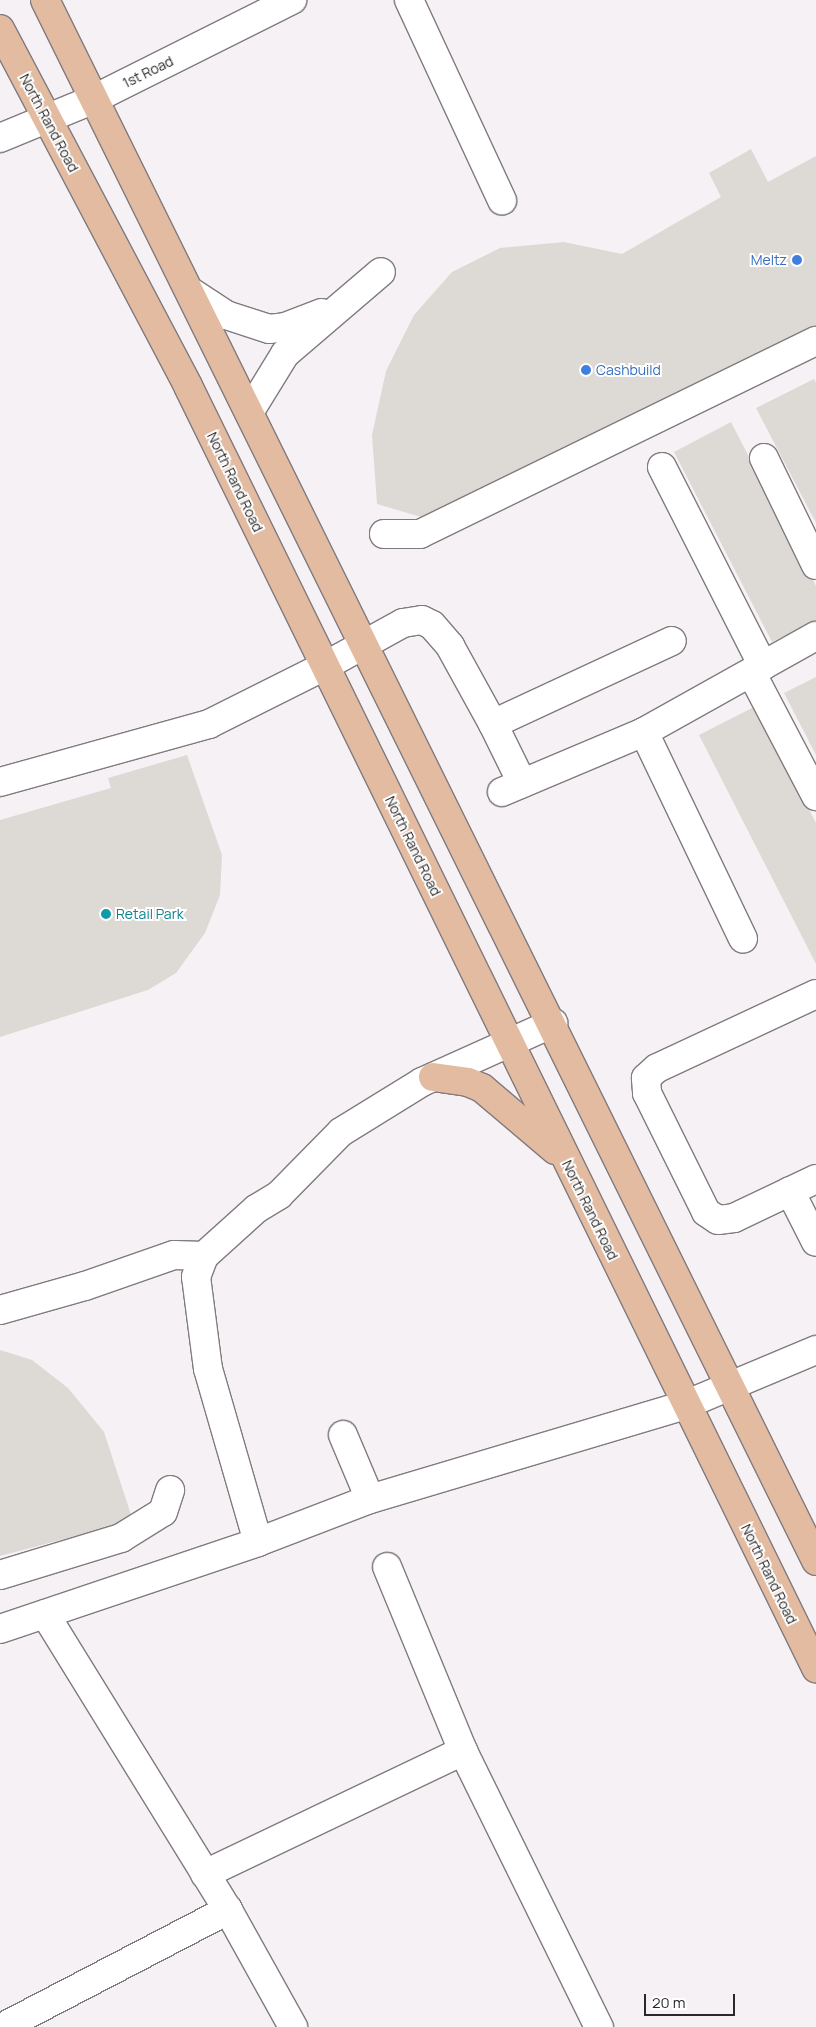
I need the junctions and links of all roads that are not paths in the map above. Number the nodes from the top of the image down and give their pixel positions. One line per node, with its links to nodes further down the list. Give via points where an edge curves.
1 (45, 0): 5 (main road)
2 (292, 0): 5 (street, 1st Road)
3 (409, 0): 8 (street)
4 (0, 29): 6 (main road, North Rand Road)
5 (92, 100): 6 (street, 1st Road); 10 (main road)
6 (46, 119): 7 (street, 1st Road); 21 (main road, North Rand Road, via 188,386)
7 (0, 138)
8 (502, 200)
9 (382, 272): 11 (street)
10 (191, 292): 11 (street, via 226,316 269,329 285,327); 13 (main road)
11 (340, 305): 13 (street, via 285,354)
12 (816, 342): 16 (street, via 420,534)
13 (250, 411): 20 (main road)
14 (764, 458): 17 (street)
15 (662, 467): 22 (street)
16 (384, 534)
17 (816, 565)
18 (816, 636): 22 (street)
19 (672, 641): 23 (street)
20 (363, 645): 21 (street); 23 (street, via 403,623 422,620 432,624 450,646); 29 (main road)
21 (325, 666): 25 (street, via 209,724); 30 (main road, North Rand Road)
22 (757, 670): 24 (street); 26 (street)
23 (493, 724): 24 (street, via 512,788)
24 (644, 732): 27 (street)
25 (0, 782)
26 (816, 796)
27 (743, 939)
28 (816, 994): 34 (street, via 657,1068 646,1078 647,1093 706,1212 718,1220 734,1218)
29 (553, 1023): 30 (street); 39 (main road)
30 (508, 1042): 31 (street); 32 (main road, North Rand Road)
31 (433, 1077): 32 (main road, via 468,1082 482,1088); 36 (street, via 340,1132 279,1195 256,1209)
32 (565, 1160): 40 (main road, North Rand Road)
33 (816, 1179): 34 (street)
34 (790, 1191): 35 (street)
35 (816, 1242)
36 (204, 1256): 37 (street, via 174,1255 85,1286); 44 (street, via 196,1277 208,1369)
37 (0, 1310)
38 (816, 1350): 39 (street)
39 (730, 1387): 40 (street); 45 (main road)
40 (685, 1405): 43 (street); 50 (main road, North Rand Road)
41 (343, 1435): 43 (street)
42 (170, 1490): 47 (street, via 163,1512 121,1538)
43 (370, 1499): 44 (street)
44 (258, 1542): 48 (street)
45 (816, 1561)
46 (387, 1567): 51 (street)
47 (0, 1575)
48 (44, 1614): 49 (street); 52 (street)
49 (0, 1629)
50 (816, 1668)
51 (463, 1751): 52 (street); 56 (street)
52 (205, 1874): 53 (street)
53 (228, 1910): 54 (street); 55 (street)
54 (3, 2027)
55 (293, 2027)
56 (599, 2027)

